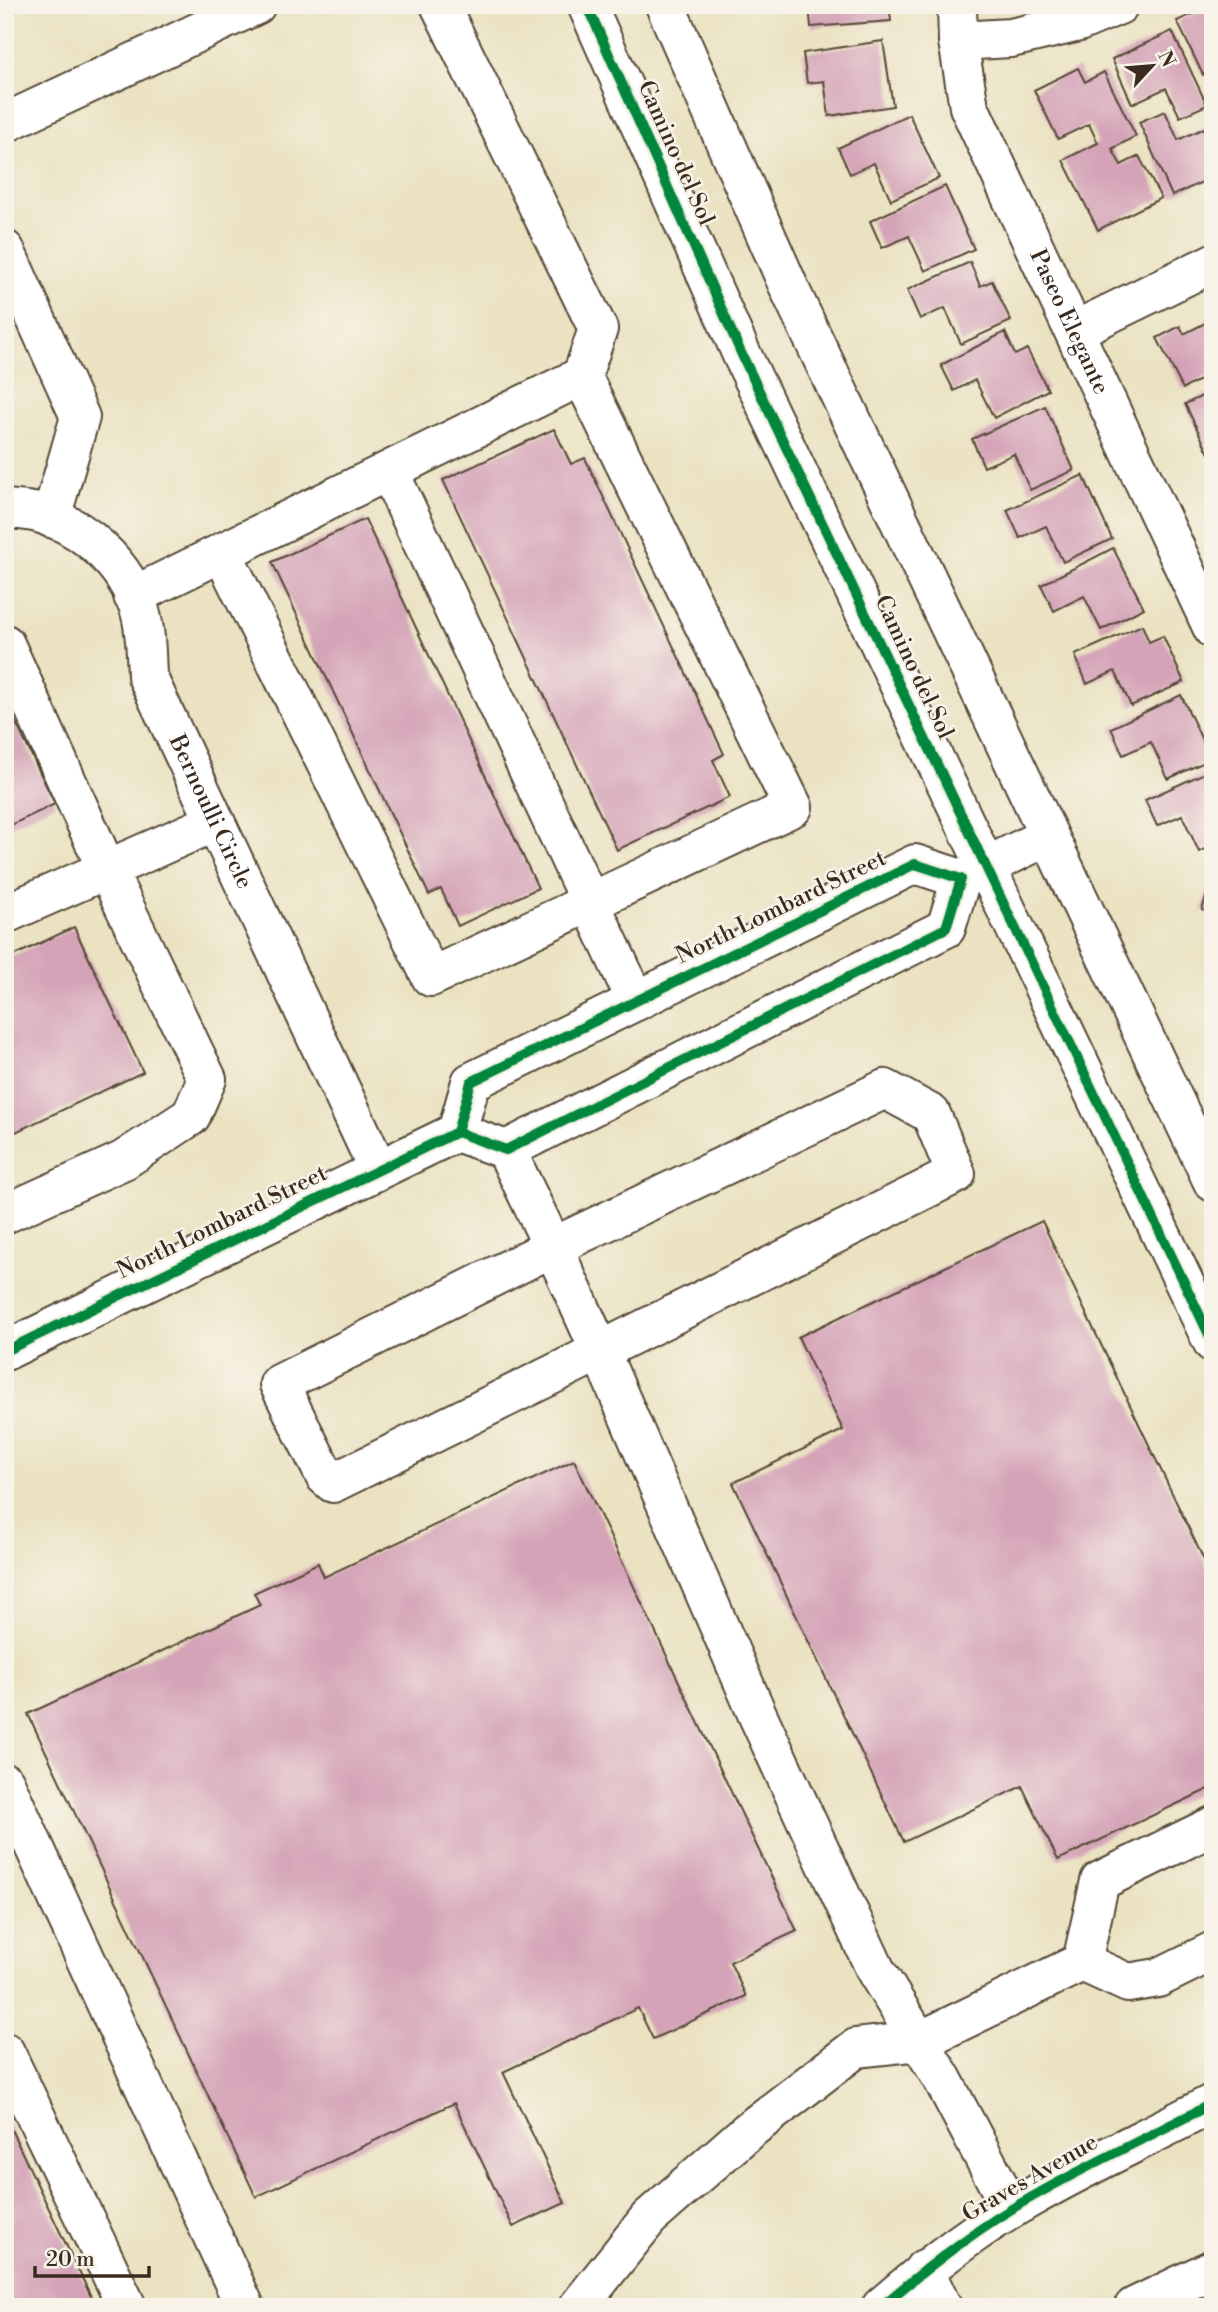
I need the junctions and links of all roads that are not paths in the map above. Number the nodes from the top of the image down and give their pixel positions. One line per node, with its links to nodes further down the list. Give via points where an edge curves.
1 (256, 5): 7 (street)
2 (440, 5): 11 (street, via 597,329)
3 (587, 5): 23 (street, Camino del Sol)
4 (664, 5): 21 (street, via 792,292)
5 (1119, 5): 6 (street, via 1079,22 1011,38)
6 (957, 23): 10 (street, Paseo Elegante, via 969,107)
7 (5, 123)
8 (5, 250): 14 (street, via 80,417)
9 (1213, 263): 10 (street)
10 (1073, 331): 16 (street, Paseo Elegante)
11 (582, 376): 12 (street); 24 (street, via 793,807)
12 (389, 471): 15 (street); 24 (street)
13 (5, 509): 14 (street, Bernoulli Circle)
14 (51, 519): 17 (street, Bernoulli Circle, via 69,525 97,545 121,571)
15 (222, 552): 17 (street); 24 (street, via 431,977)
16 (1202, 579): 18 (street, Paseo Elegante)
17 (133, 596): 20 (street, Bernoulli Circle, via 146,644 147,676)
18 (1213, 629)
19 (5, 644): 22 (street)
20 (215, 822): 22 (street); 29 (street, Bernoulli Circle)
21 (1048, 836): 23 (street); 30 (street)
22 (107, 870): 25 (street); 31 (street, via 208,1079 191,1116 124,1160)
23 (973, 873): 26 (street, North Lombard Street, via 915,864); 28 (street, via 946,928); 33 (street, Camino del Sol)
24 (589, 903): 26 (street)
25 (5, 914)
26 (636, 1001): 27 (street, North Lombard Street, via 471,1082)
27 (457, 1132): 28 (street); 29 (street, North Lombard Street)
28 (506, 1150): 32 (street)
29 (378, 1169): 34 (street, North Lombard Street)
30 (1213, 1182)
31 (5, 1214)
32 (553, 1247): 35 (street); 35 (street, via 279,1384 325,1476 333,1483); 35 (street, via 885,1090 931,1114 956,1174)
33 (1213, 1343)
34 (5, 1351)
35 (600, 1351): 40 (street, via 758,1716 876,1971)
36 (5, 1783): 47 (street)
37 (1213, 1826): 39 (street, via 1100,1881)
38 (1213, 1951): 39 (street, via 1158,1978 1128,1983)
39 (1082, 1962): 40 (street)
40 (920, 2041): 43 (street); 48 (street, via 856,2048 748,2131 649,2218)
41 (5, 2052): 46 (street)
42 (1213, 2103): 43 (street, Graves Avenue)
43 (1011, 2209): 44 (street, Graves Avenue)
44 (924, 2269): 49 (street, Graves Avenue); 50 (street)
45 (1213, 2269): 51 (street)
46 (127, 2307)
47 (245, 2307)
48 (578, 2307)
49 (881, 2307)
50 (942, 2307)
51 (1135, 2307)

